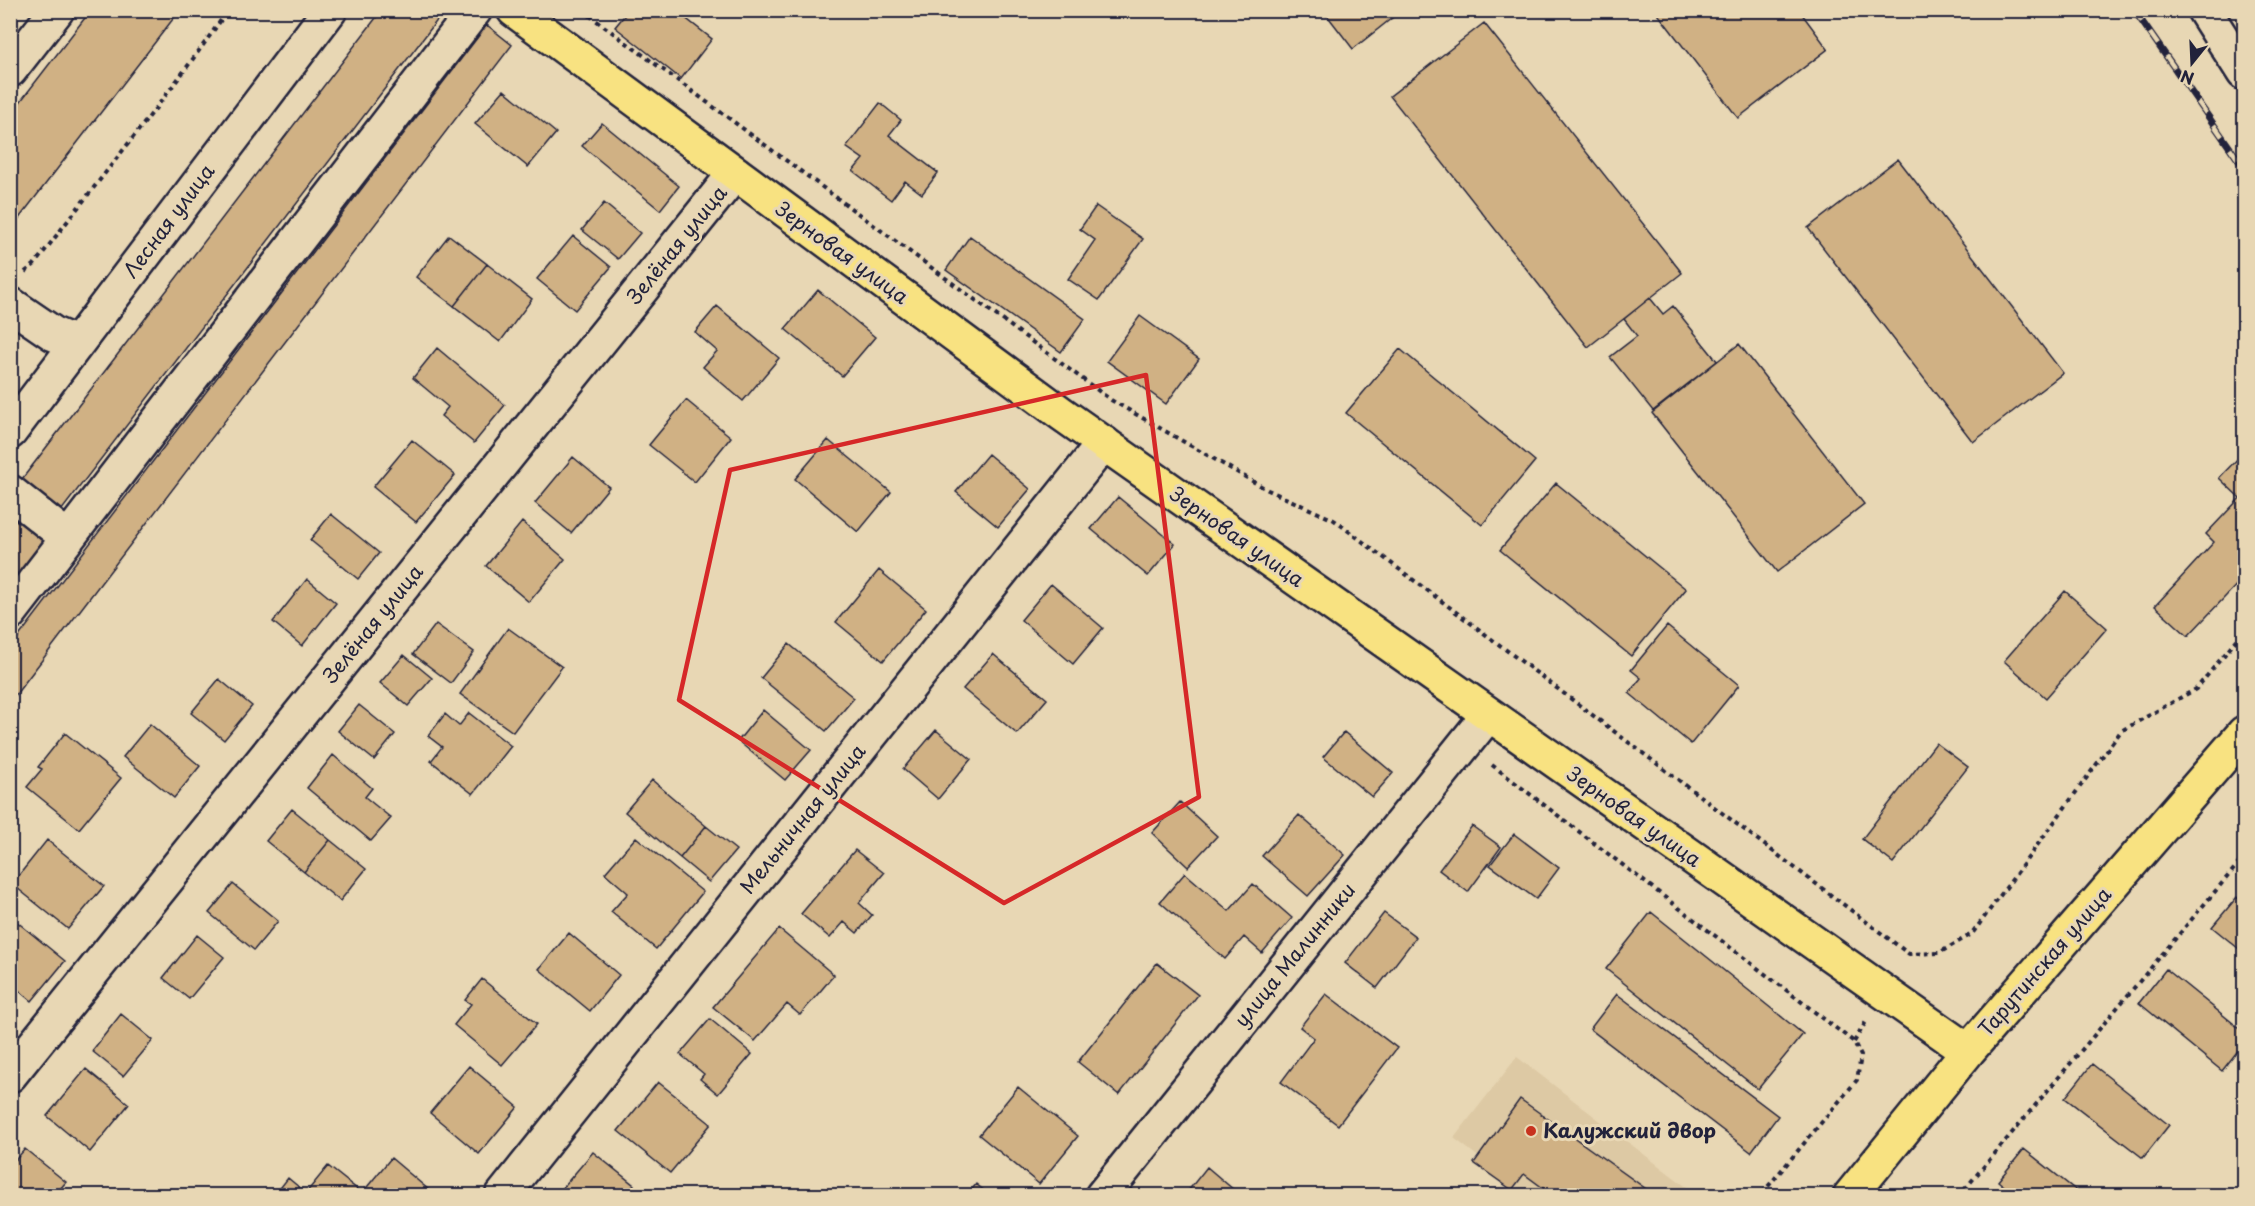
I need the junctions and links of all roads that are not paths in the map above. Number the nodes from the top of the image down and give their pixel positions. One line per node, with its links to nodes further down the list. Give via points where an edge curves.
1 (57, 10): 6 (street)
2 (330, 10): 10 (street, Лесная улица)
3 (475, 10): 14 (street)
4 (514, 10): 8 (main road, Зерновая улица)
5 (2204, 10): 7 (street)
6 (10, 70)
7 (2244, 74)
8 (735, 174): 12 (main road, Зерновая улица); 19 (street, Зелёная улица)
9 (14, 291): 10 (street, via 54,334)
10 (76, 343): 11 (street, Лесная улица)
11 (10, 432)
12 (1104, 443): 16 (main road, Зерновая улица); 20 (street, Мельничная улица)
13 (10, 492): 14 (street)
14 (68, 538): 15 (street)
15 (10, 613)
16 (1488, 715): 18 (main road, Зерновая улица); 21 (street, улица Малинники)
17 (2244, 733): 18 (main road, Тарутинская улица)
18 (1968, 1050): 22 (main road, Тарутинская улица)
19 (10, 1075)
20 (502, 1196)
21 (1102, 1196)
22 (1850, 1196)

